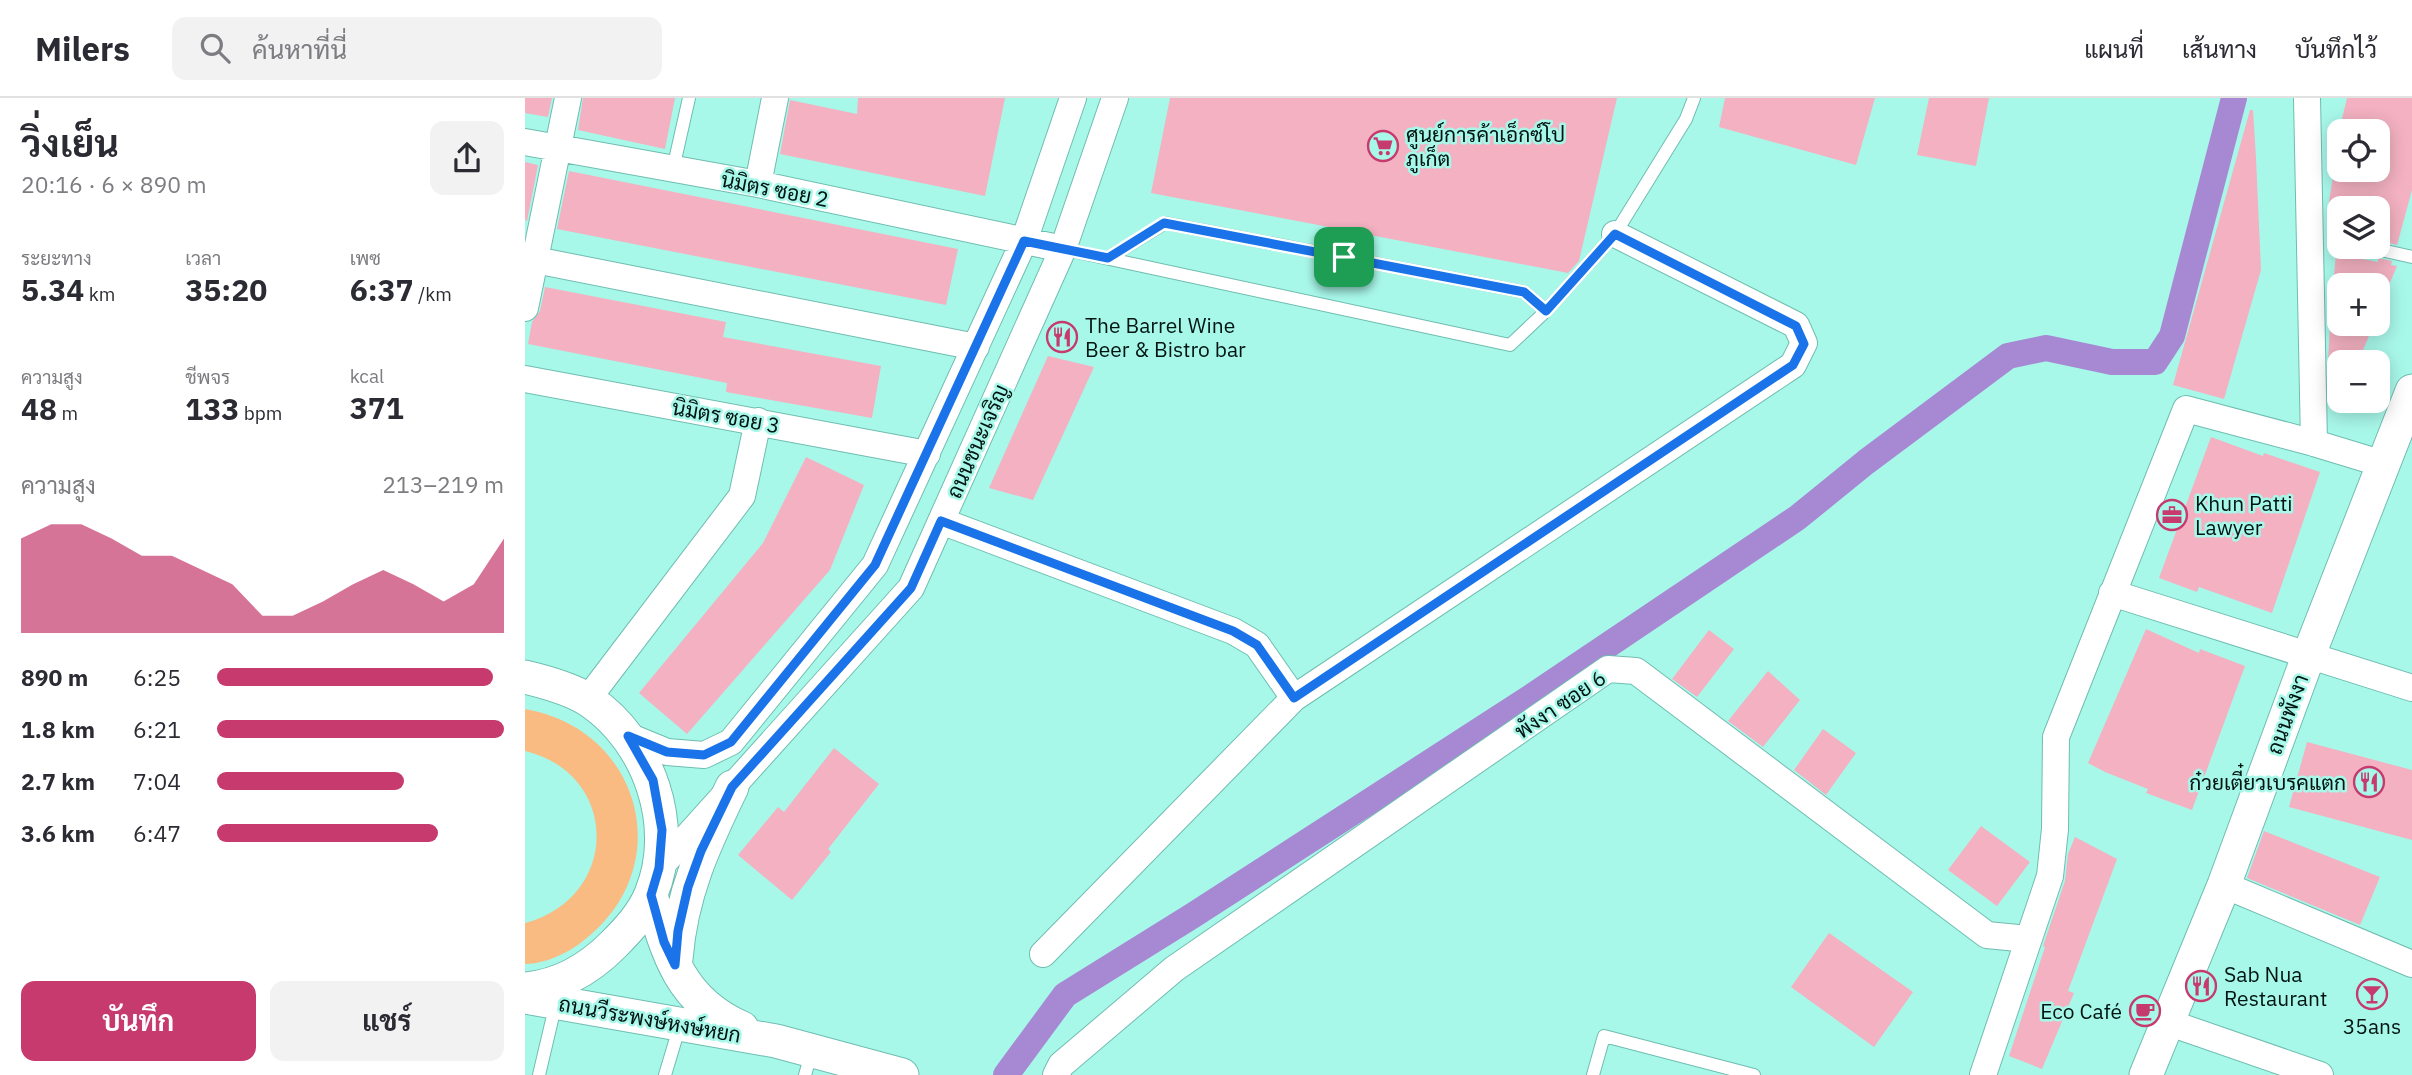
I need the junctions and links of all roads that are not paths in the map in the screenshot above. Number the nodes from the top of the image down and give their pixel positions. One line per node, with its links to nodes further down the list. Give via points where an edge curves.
1 (568, 98): 9 (street)
2 (689, 98): 10 (lane)
3 (775, 98): 11 (street)
4 (1073, 98): 13 (street, ถนนชนะเจริญ)
5 (1115, 98): 14 (street, ถนนชนะเจริญ)
6 (1694, 98): 12 (lane, via 1686,119)
7 (2307, 98): 25 (street)
8 (525, 142): 9 (street, นิมิตร ซอย 2)
9 (558, 149): 10 (street, นิมิตร ซอย 2); 18 (street)
10 (673, 169): 11 (street, นิมิตร ซอย 2)
11 (758, 184): 13 (street, นิมิตร ซอย 2)
12 (1615, 234): 20 (lane); 33 (street, via 1796,326 1804,344 1793,365)
13 (1024, 241): 14 (street, นิมิตร ซอย 2); 21 (street, ถนนชนะเจริญ)
14 (1063, 249): 17 (lane); 28 (street, ถนนชนะเจริญ)
15 (2390, 252): 16 (lane)
16 (2412, 257)
17 (1108, 258): 20 (lane, via 1510,345); 20 (lane, via 1164,223 1524,292)
18 (530, 259): 19 (street); 21 (street)
19 (525, 308)
20 (1546, 311)
21 (976, 347): 26 (street, ถนนชนะเจริญ)
22 (525, 379): 24 (street, นิมิตร ซอย 3)
23 (2412, 391): 27 (street, ถนนพังงา)
24 (758, 421): 26 (street, นิมิตร ซอย 3); 34 (street, via 743,496)
25 (2314, 443): 27 (street); 29 (street, via 2186,409)
26 (927, 454): 35 (street, ถนนชนะเจริญ, via 875,565 731,742 704,755 667,752)
27 (2383, 464): 30 (street, ถนนพังงา)
28 (941, 521): 33 (street, via 1233,631 1257,645); 36 (street, ถนนชนะเจริญ, via 911,588)
29 (2112, 593): 30 (street); 39 (street, via 2056,737 2050,876)
30 (2308, 657): 32 (street); 38 (street, ถนนพังงา)
31 (525, 677): 34 (street)
32 (2412, 688)
33 (1294, 698): 40 (street)
34 (587, 700): 35 (street)
35 (628, 736): 37 (street, via 653,780 662,830)
36 (732, 787): 37 (street, ถนนชนะเจริญ); 42 (street, via 688,887)
37 (655, 881): 42 (street, ถนนวีระพงษ์หงษ์หยก, via 664,942); 43 (street, via 632,926 596,962 568,978)
38 (2224, 885): 41 (street); 45 (street, ถนนพังงา)
39 (2028, 939): 52 (street, พังงา ซอย 6, via 1987,935 1636,671 1608,669 1174,969 1061,1065); 55 (street)
40 (1043, 954)
41 (2412, 964)
42 (675, 965): 47 (street, ถนนวีระพงษ์หงษ์หยก, via 697,1000 725,1020)
43 (525, 989)
44 (540, 1000): 46 (street, ถนนวีระพงษ์หงษ์หยก); 49 (lane)
45 (2167, 1022): 56 (street, ถนนพังงา); 57 (street)
46 (680, 1024): 47 (street, ถนนวีระพงษ์หงษ์หยก); 50 (lane)
47 (776, 1041): 48 (street, ถนนวีระพงษ์หงษ์หยก)
48 (809, 1063): 51 (street, ถนนวีระพงษ์หงษ์หยก)
49 (539, 1075)
50 (665, 1075)
51 (902, 1075)
52 (1056, 1075)
53 (1593, 1075): 54 (lane, via 1604,1036)
54 (1754, 1075)
55 (1983, 1075)
56 (2146, 1075)
57 (2320, 1075)

